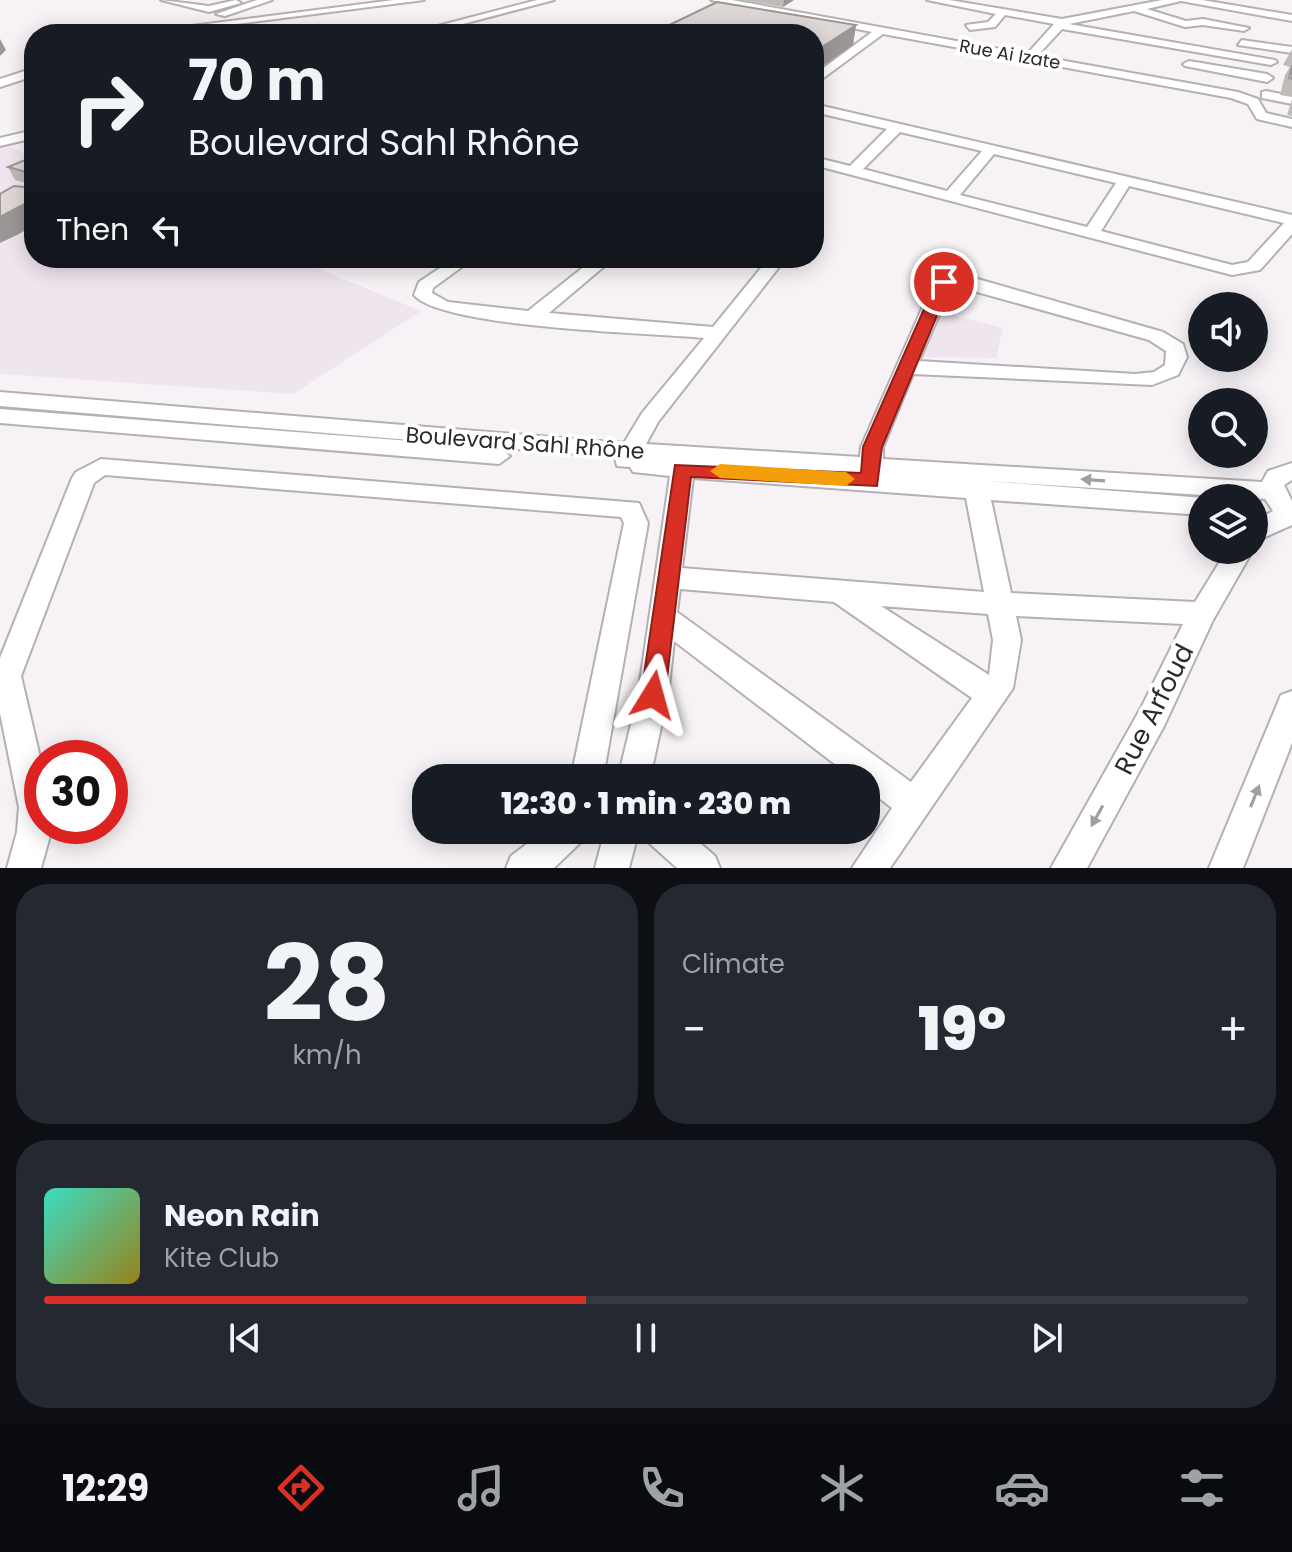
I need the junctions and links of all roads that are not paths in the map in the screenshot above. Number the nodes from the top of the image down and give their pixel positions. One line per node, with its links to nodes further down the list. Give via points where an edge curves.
1 (166, 0): 2 (street, via 209,9)
2 (245, 0)
3 (267, 0): 25 (street)
4 (419, 0): 26 (street)
5 (549, 0): 27 (street)
6 (567, 0): 28 (street)
7 (1177, 0): 15 (street)
8 (1185, 0): 16 (street)
9 (1253, 0): 16 (street)
10 (941, 1): 17 (street); 22 (street)
11 (717, 3): 19 (street, Rue Ai Izate)
12 (802, 4): 19 (street)
13 (1096, 5): 18 (street)
14 (1292, 6): 21 (street)
15 (1135, 9): 18 (street); 32 (street)
16 (1238, 9): 20 (street)
17 (1003, 12): 24 (street); 30 (street, via 991,25)
18 (1118, 12): 24 (street)
19 (787, 13): 33 (street, Rue Ai Izate)
20 (1263, 13): 21 (street); 31 (street)
21 (1277, 15): 23 (street)
22 (926, 16)
23 (1292, 18)
24 (1060, 23): 36 (street); 40 (street)
25 (189, 24)
26 (215, 24)
27 (452, 24)
28 (471, 24)
29 (917, 25): 34 (street)
30 (970, 27)
31 (1244, 28): 32 (street, via 1203,22); 38 (street, via 1236,41)
32 (1182, 29): 35 (street); 37 (street)
33 (881, 30): 34 (street, Rue Ai Izate); 43 (street)
34 (907, 35): 40 (street, Rue Ai Izate)
35 (1193, 35)
36 (1125, 38): 37 (street); 39 (street)
37 (1178, 46): 42 (street)
38 (1291, 48): 42 (street)
39 (1119, 50)
40 (1030, 57): 47 (street, Rue Ai Izate)
41 (1174, 61): 45 (street)
42 (1274, 64): 45 (street)
43 (824, 73)
44 (24, 75): 46 (street)
45 (1267, 78): 47 (street)
46 (0, 83)
47 (1260, 99): 48 (street); 50 (street, Rue Ai Izate, via 1256,110 1262,116)
48 (1292, 100)
49 (824, 110): 51 (street)
50 (1292, 123)
51 (897, 127): 56 (street); 58 (street)
52 (24, 130): 53 (street)
53 (0, 136)
54 (24, 136): 55 (street)
55 (0, 142)
56 (992, 148): 59 (street); 60 (street)
57 (824, 164): 58 (street)
58 (853, 171): 60 (street)
59 (1126, 180): 61 (street); 62 (street)
60 (952, 195): 62 (street)
61 (1292, 222): 62 (street, via 1254,266 1242,271)
62 (1093, 231)
63 (451, 268): 66 (street, via 425,286 423,295 463,311)
64 (594, 268): 66 (street)
65 (770, 268): 67 (street)
66 (533, 317): 67 (street)
67 (717, 333): 71 (street, via 650,418)
68 (906, 367): 68 (street, via 940,288 951,279 1156,336 1176,348 1177,357 1166,376 1135,380); 74 (street)
69 (6, 413): 70 (street, Boulevard Sahl Rhône); 70 (street, Boulevard Sahl Rhône, via 88,424)
70 (395, 441): 71 (street, Boulevard Sahl Rhône); 76 (street)
71 (627, 458): 72 (street, Boulevard Sahl Rhône)
72 (683, 462): 74 (street, Boulevard Sahl Rhône); 83 (street)
73 (1292, 471): 77 (street, via 1276,477)
74 (870, 472): 75 (street, Boulevard Sahl Rhône)
75 (974, 480): 78 (street, Boulevard Sahl Rhône); 85 (street)
76 (372, 487): 90 (street, via 617,506 634,512); 96 (street, via 120,467 89,473 7,676 36,818)
77 (1272, 491): 78 (street, Boulevard Sahl Rhône); 80 (street)
78 (1184, 498)
79 (1268, 512): 80 (street)
80 (1289, 514): 81 (street)
81 (1268, 525)
82 (1226, 564): 86 (street, Rue Arfoud)
83 (669, 578): 84 (street); 87 (street)
84 (835, 589): 85 (street); 88 (street)
85 (999, 604): 86 (street); 88 (street, via 1008,654 1003,679)
86 (1202, 614): 101 (street, Rue Arfoud, one-way to 101, via 1153,716)
87 (664, 618): 91 (street); 92 (street)
88 (991, 695): 92 (street)
89 (1292, 705): 102 (street, one-way to 89)
90 (590, 764)
91 (637, 764)
92 (915, 805): 100 (street)
93 (555, 844): 97 (street)
94 (618, 844): 98 (street)
95 (676, 844): 99 (street)
96 (24, 868)
97 (523, 868)
98 (612, 868)
99 (703, 868)
100 (869, 868)
101 (1068, 868)
102 (1226, 868)

